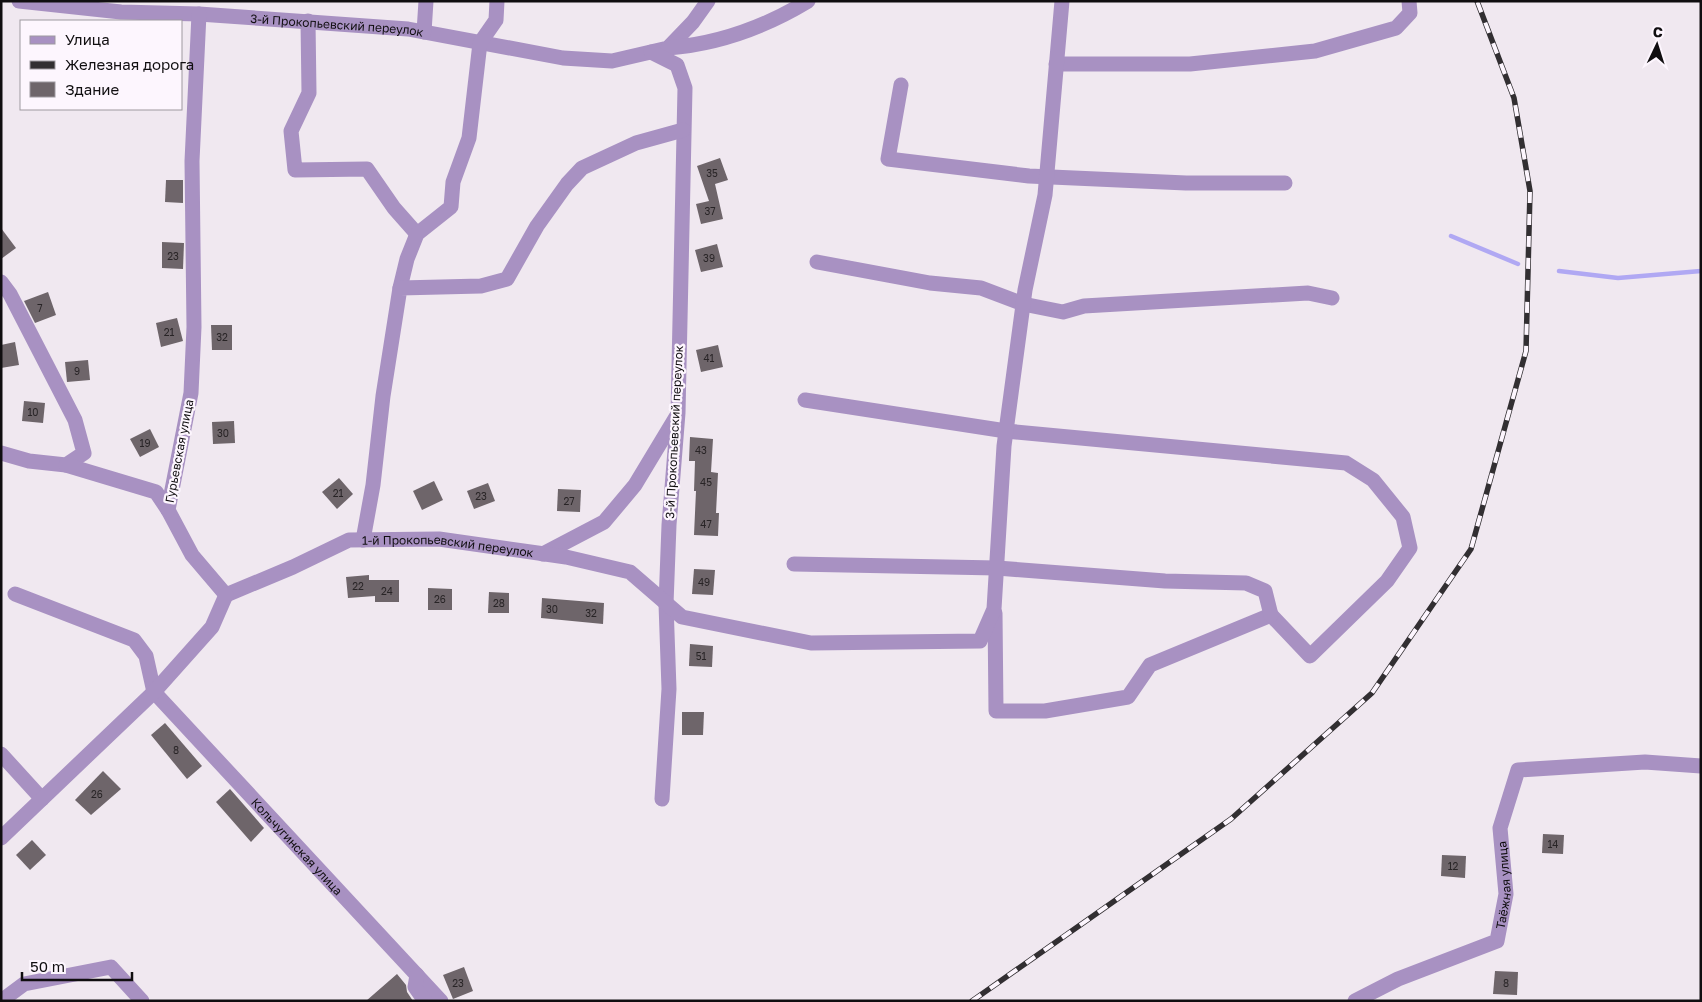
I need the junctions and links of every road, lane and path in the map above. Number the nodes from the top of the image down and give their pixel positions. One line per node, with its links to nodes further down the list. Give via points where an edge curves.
1 (19, 1): 8 (street, 3-й Прокопьевский переулок, via 121,12)
2 (426, 1): 10 (street)
3 (497, 1): 11 (street, via 496,20)
4 (708, 1): 12 (street)
5 (808, 1): 12 (street, 3-й Прокопьевский переулок, via 755,29 685,47)
6 (1062, 1): 14 (street)
7 (1410, 1): 14 (street, via 1410,13 1396,28 1315,51 1190,64)
8 (198, 14): 9 (street, 3-й Прокопьевский переулок); 30 (street, Гурьевская улица, via 192,161 194,327 191,393)
9 (308, 21): 10 (street, 3-й Прокопьевский переулок); 19 (street, via 309,93 291,131 295,170 367,170)
10 (424, 32): 11 (street, 3-й Прокопьевский переулок)
11 (480, 43): 13 (street, 3-й Прокопьевский переулок, via 563,58 612,61); 19 (street, via 469,138 454,182 451,207)
12 (668, 48): 13 (street, 3-й Прокопьевский переулок)
13 (651, 52): 16 (street, 3-й Прокопьевский переулок, via 676,66 686,88)
14 (1056, 64): 17 (street)
15 (901, 85): 17 (street, via 888,159)
16 (683, 130): 22 (street, via 636,144 582,168 537,226 507,279 481,286); 26 (street, 3-й Прокопьевский переулок)
17 (1047, 176): 18 (street, via 1186,183); 24 (street)
18 (1285, 183)
19 (417, 234): 22 (street)
20 (817, 262): 24 (street, via 930,284 981,288)
21 (1, 282): 29 (street, via 74,420 84,453)
22 (400, 288): 31 (street)
23 (1332, 298): 24 (street, via 1308,293 1084,306 1063,312)
24 (1023, 304): 27 (street)
25 (805, 400): 27 (street)
26 (678, 413): 32 (street, via 635,485 604,522); 37 (street, 3-й Прокопьевский переулок)
27 (1006, 431): 34 (street); 39 (street, via 1346,463 1373,480 1402,517 1410,548 1387,581 1310,656)
28 (1, 453): 29 (street, via 28,461)
29 (66, 465): 30 (street, via 156,492)
30 (168, 510): 36 (street, Гурьевская улица, via 192,555)
31 (363, 540): 32 (street, 1-й Прокопьевский переулок, via 439,539); 36 (street, 1-й Прокопьевский переулок, via 349,540)
32 (543, 554): 37 (street, 1-й Прокопьевский переулок, via 630,572)
33 (794, 564): 34 (street)
34 (997, 568): 38 (street); 39 (street, via 1165,581 1246,583 1264,591)
35 (15, 594): 40 (street, via 134,640 146,656)
36 (226, 596): 40 (street, via 212,627)
37 (666, 604): 38 (street, 1-й Прокопьевский переулок, via 682,618 811,642 980,641); 44 (street, 3-й Прокопьевский переулок, via 669,690)
38 (994, 608): 39 (street, via 996,711 1045,711 1128,698 1150,666)
39 (1271, 615)
40 (154, 692): 43 (street); 46 (street, Кольчугинская улица)
41 (1, 754): 43 (street)
42 (1701, 766): 51 (street, Таёжная улица, via 1645,762 1518,770 1500,828 1506,894 1497,941 1398,979)
43 (42, 799): 45 (street)
44 (662, 799)
45 (1, 838)
46 (417, 975): 49 (street, via 415,987); 50 (street, Кольчугинская улица)
47 (1, 1001): 48 (street, via 24,984 111,967)
48 (142, 1001)
49 (425, 1001)
50 (441, 1001)
51 (1355, 1001)

